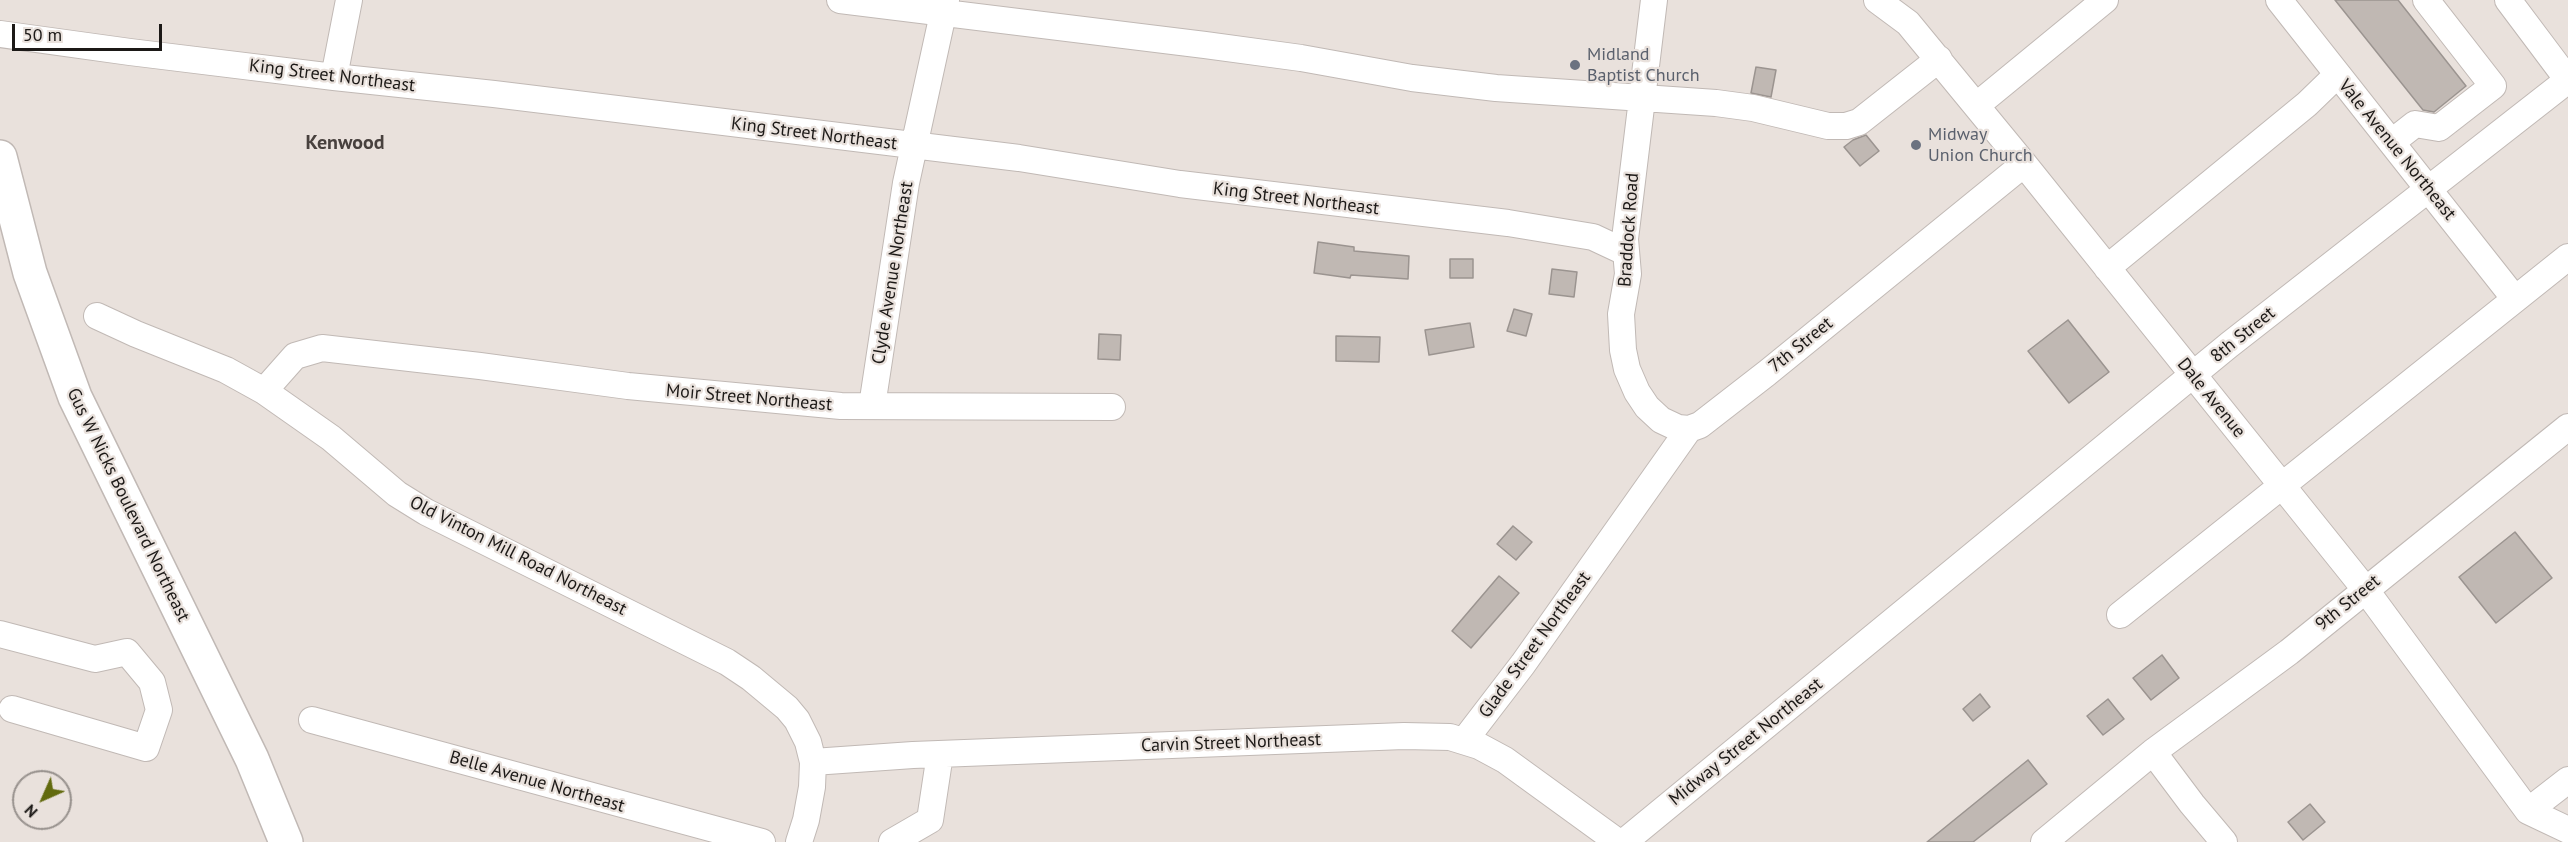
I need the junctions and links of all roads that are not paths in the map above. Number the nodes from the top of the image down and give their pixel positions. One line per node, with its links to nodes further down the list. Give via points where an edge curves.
1 (349, 0): 13 (street)
2 (840, 0): 9 (street)
3 (1654, 0): 15 (street, Braddock Road)
4 (1877, 0): 11 (street, Dale Avenue, via 1908,23)
5 (2279, 0): 12 (street, Vale Avenue Northeast)
6 (2426, 0): 17 (street, via 2493,86 2439,128 2415,124)
7 (2508, 0): 14 (street)
8 (2092, 4): 16 (street)
9 (944, 7): 15 (street, via 1301,58 1412,78 1496,88); 18 (street, Clyde Avenue Northeast)
10 (0, 34): 13 (street, King Street Northeast)
11 (1940, 59): 15 (street, via 1860,122 1846,126 1828,126 1734,105); 16 (street, Dale Avenue)
12 (2337, 75): 17 (street, Vale Avenue Northeast); 24 (street, via 2307,104)
13 (334, 77): 18 (street, King Street Northeast)
14 (2568, 80): 21 (street, 8th Street)
15 (1641, 97): 22 (street, Braddock Road)
16 (1977, 105): 20 (street, Dale Avenue)
17 (2392, 142): 21 (street, Vale Avenue Northeast)
18 (916, 147): 22 (street, King Street Northeast, via 1019,158 1180,184 1508,223 1593,237); 29 (street, Clyde Avenue Northeast, via 906,183)
19 (0, 156): 48 (main road, Gus W Nicks Boulevard Northeast, via 30,273 75,398 252,759)
20 (2024, 164): 24 (street, Dale Avenue); 32 (street, 7th Street, via 1759,379 1700,425)
21 (2430, 190): 25 (street, Vale Avenue Northeast); 27 (street, 8th Street)
22 (1625, 252): 32 (street, Braddock Road, via 1628,274 1621,314 1627,369 1647,407 1661,420)
23 (2568, 257): 25 (street)
24 (2106, 268): 27 (street, Dale Avenue)
25 (2515, 299): 33 (street)
26 (97, 316): 28 (street, Old Vinton Mill Road Northeast, via 226,370)
27 (2194, 375): 33 (street, Dale Avenue); 38 (street, 8th Street)
28 (264, 391): 29 (street, Moir Street Northeast, via 295,356 322,348 698,394); 44 (street, Old Vinton Mill Road Northeast, via 426,512 728,662 787,708 808,742)
29 (872, 406): 30 (street, Moir Street Northeast)
30 (1112, 406)
31 (2568, 427): 35 (street, 9th Street)
32 (1689, 429): 34 (street, 7th Street)
33 (2282, 486): 35 (street, Dale Avenue); 36 (street)
34 (1605, 548): 41 (street, Glade Street Northeast)
35 (2365, 589): 42 (street, 9th Street, via 2289,652); 46 (street, Dale Avenue)
36 (2120, 615)
37 (0, 634): 39 (street, via 95,659 127,652 152,682 159,710 146,748)
38 (1868, 641): 53 (street, Midway Street Northeast)
39 (12, 709)
40 (312, 720): 49 (street, Belle Avenue Northeast)
41 (1464, 741): 43 (street, Carvin Street Northeast, via 1404,736); 52 (street, Carvin Street Northeast, via 1505,760)
42 (2153, 752): 54 (street, 9th Street); 55 (street)
43 (940, 754): 44 (street, Carvin Street Northeast); 51 (street, via 930,820)
44 (813, 762): 50 (street, Old Vinton Mill Road Northeast, via 812,787)
45 (2568, 780): 46 (street)
46 (2528, 811): 47 (street)
47 (2568, 830)
48 (286, 842)
49 (762, 842)
50 (799, 842)
51 (892, 842)
52 (1618, 842)
53 (1624, 842)
54 (2044, 842)
55 (2224, 842)

